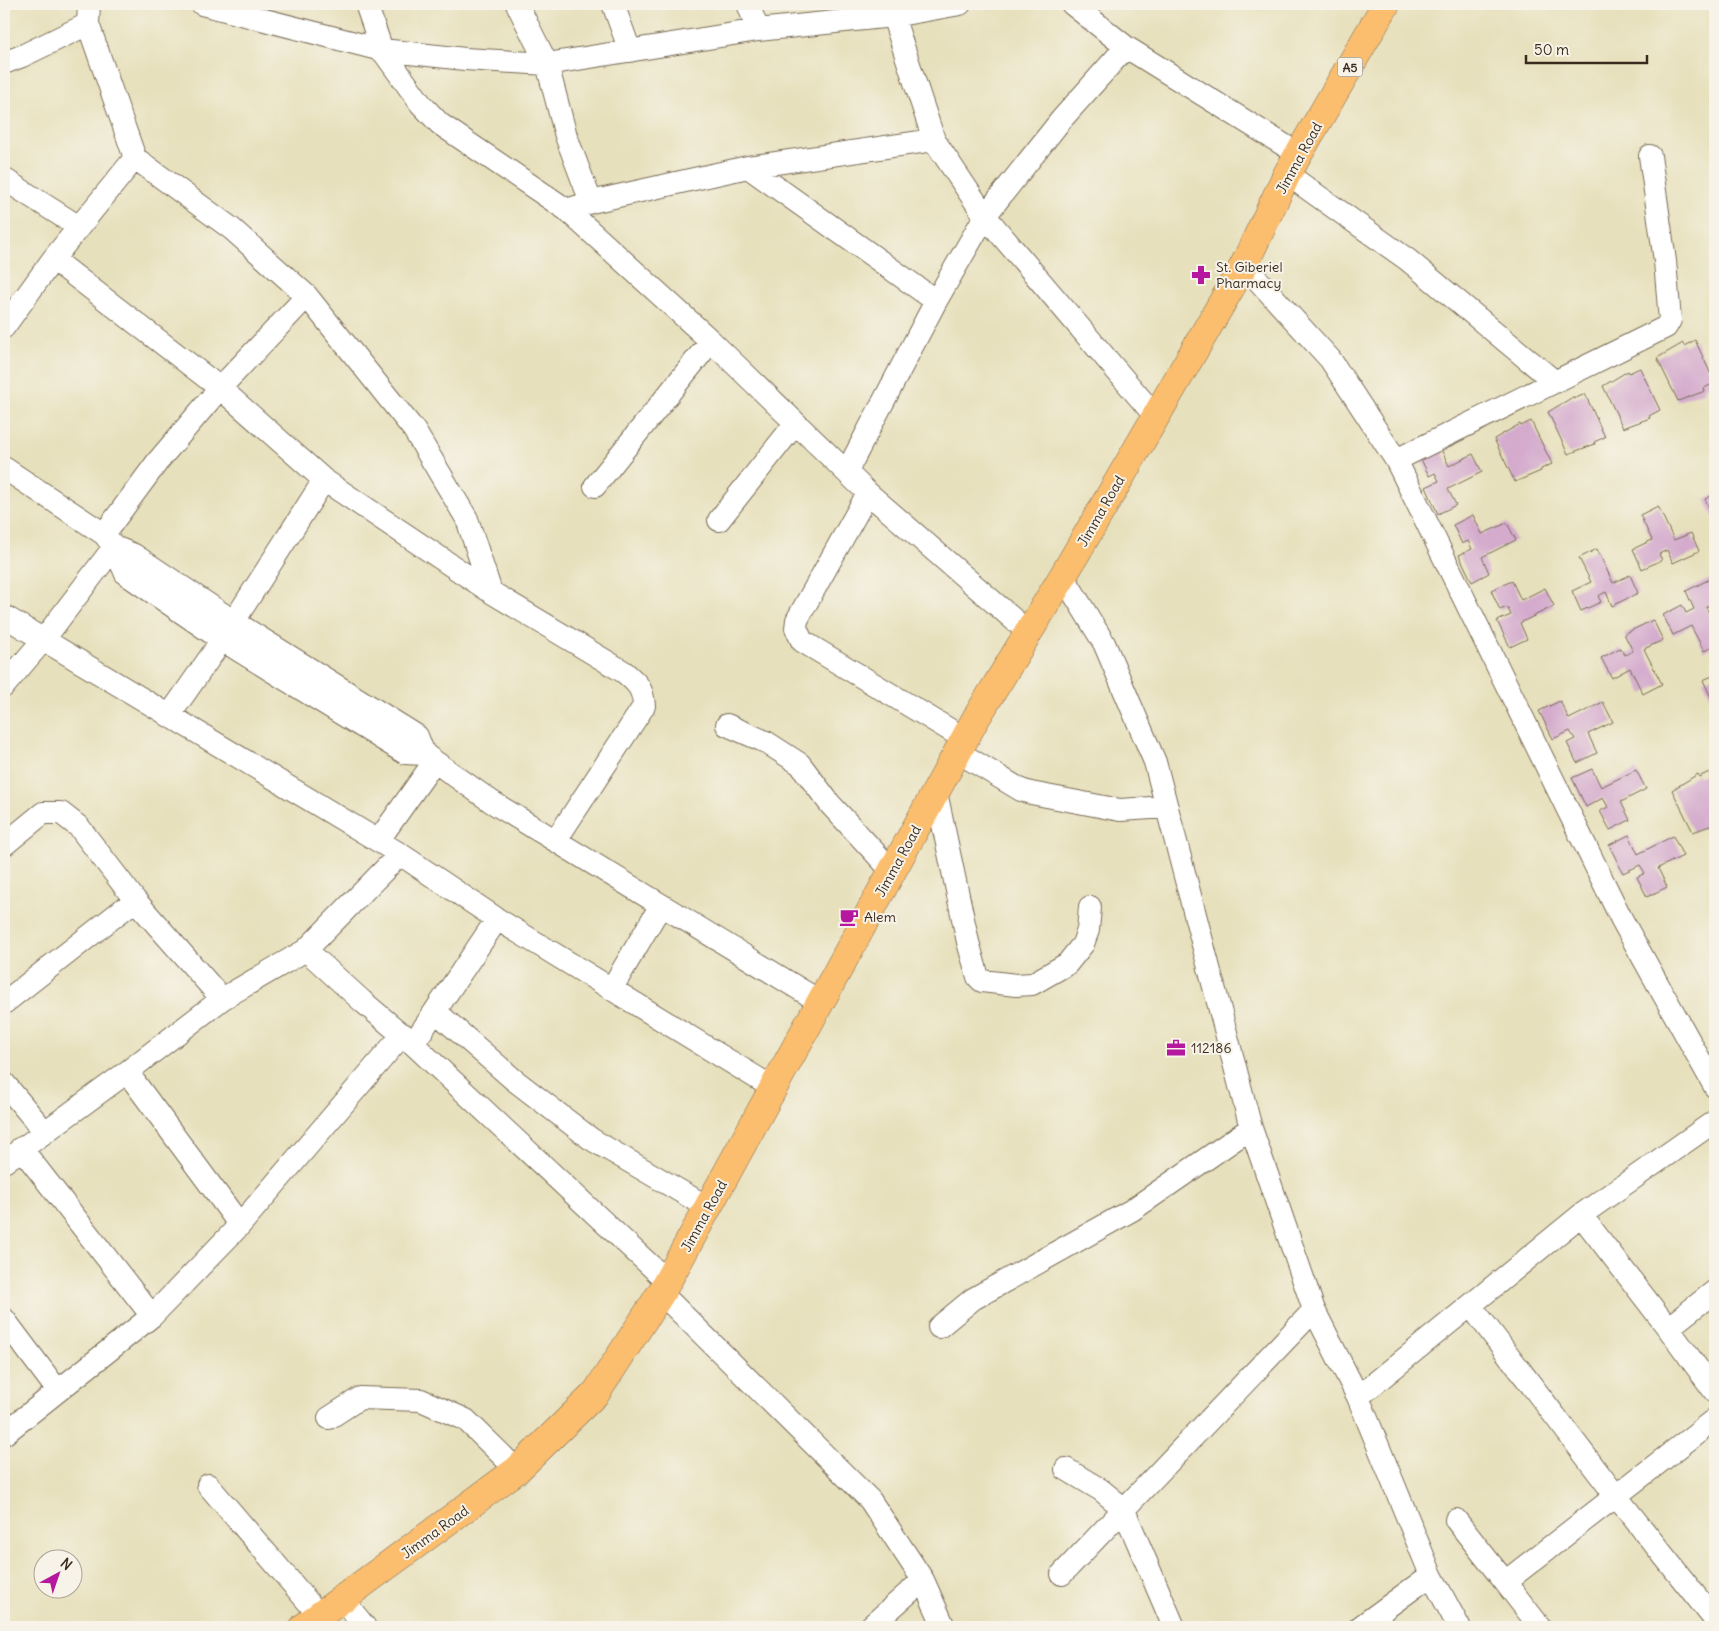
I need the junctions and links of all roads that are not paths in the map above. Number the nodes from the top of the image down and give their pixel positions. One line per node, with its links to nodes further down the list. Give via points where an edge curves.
1 (202, 4): 13 (street)
2 (366, 4): 13 (street)
3 (517, 4): 16 (street)
4 (613, 4): 14 (street)
5 (748, 4): 11 (street)
6 (960, 4): 10 (street)
7 (1386, 4): 20 (highway, Jimma Road / A5)
8 (1075, 5): 12 (street)
9 (89, 14): 15 (street, via 22,56); 19 (street)
10 (893, 16): 11 (street); 17 (street)
11 (758, 30): 14 (street)
12 (1126, 48): 20 (street); 25 (street, via 1061,120)
13 (382, 50): 16 (street, via 466,60); 24 (street, via 421,104 440,124)
14 (630, 51): 16 (street)
15 (4, 63)
16 (548, 64): 23 (street, via 566,136)
17 (934, 140): 21 (street); 25 (street)
18 (1650, 156): 33 (street, via 1670,320 1661,330)
19 (135, 158): 26 (street); 29 (street, via 232,230)
20 (1294, 165): 28 (highway, Jimma Road / A5); 33 (street)
21 (748, 167): 23 (street); 30 (street)
22 (4, 179): 26 (street)
23 (591, 202): 24 (street)
24 (568, 210): 32 (street)
25 (985, 216): 30 (street); 35 (street)
26 (79, 227): 27 (street)
27 (53, 259): 31 (street); 34 (street)
28 (1244, 265): 35 (highway, Jimma Road / A5); 37 (street, via 1330,359)
29 (307, 296): 34 (street); 46 (street, via 414,430 467,519)
30 (936, 301): 39 (street)
31 (4, 327)
32 (711, 341): 36 (street); 41 (street)
33 (1555, 382): 37 (street)
34 (220, 388): 40 (street); 44 (street, via 158,461)
35 (1156, 416): 45 (highway, Jimma Road / A5)
36 (795, 424): 39 (street); 43 (street)
37 (1396, 460): 76 (street, via 1622,920)
38 (4, 468): 44 (street)
39 (847, 471): 42 (street)
40 (324, 480): 46 (street); 48 (street)
41 (595, 486)
42 (868, 492): 49 (street); 54 (street, via 797,620 797,634)
43 (719, 520)
44 (109, 540): 48 (street, via 134,555); 50 (street)
45 (1063, 576): 49 (highway, Jimma Road / A5); 57 (street, via 1104,643 1155,762)
46 (491, 592): 58 (street, via 624,672 643,693 644,706)
47 (4, 616): 50 (street)
48 (228, 631): 52 (street); 55 (street, via 405,752)
49 (1028, 632): 54 (highway, Jimma Road / A5)
50 (44, 640): 51 (street); 52 (street)
51 (4, 686)
52 (169, 716): 59 (street)
53 (727, 725): 62 (street, via 766,742 800,764 830,804)
54 (961, 746): 56 (highway, Jimma Road / A5); 57 (street, via 1021,790 1031,793 1120,810)
55 (429, 758): 58 (street, via 492,802); 59 (street)
56 (936, 792): 62 (highway, Jimma Road / A5); 65 (street, via 968,942 978,978 982,981 1016,986 1032,984 1067,964 1083,944)
57 (1167, 807): 79 (street)
58 (556, 840): 64 (street)
59 (378, 841): 61 (street)
60 (4, 845): 63 (street, via 43,813 61,813 79,827)
61 (400, 854): 66 (street); 67 (street)
62 (892, 871): 70 (highway, Jimma Road / A5)
63 (135, 900): 69 (street); 71 (street)
64 (661, 905): 68 (street); 70 (street)
65 (1090, 907)
66 (497, 919): 68 (street); 72 (street)
67 (306, 950): 69 (street); 73 (street)
68 (612, 988): 77 (street)
69 (222, 999): 74 (street)
70 (819, 1001): 77 (highway, Jimma Road / A5)
71 (4, 1003)
72 (435, 1011): 73 (street); 82 (street, via 513,1078 592,1139)
73 (408, 1039): 84 (street); 85 (street)
74 (127, 1072): 80 (street); 84 (street)
75 (4, 1083): 80 (street)
76 (1715, 1087)
77 (775, 1089): 82 (highway, Jimma Road / A5)
78 (1715, 1121): 83 (street)
79 (1251, 1128): 88 (street); 91 (street, via 1132,1210 973,1299)
80 (44, 1131): 81 (street)
81 (12, 1155): 89 (street)
82 (709, 1208): 85 (highway, Jimma Road / A5)
83 (1581, 1215): 87 (street); 92 (street)
84 (240, 1225): 89 (street)
85 (664, 1288): 100 (highway, Jimma Road / A5, via 596,1394); 107 (street, via 870,1500)
86 (1715, 1291): 92 (street)
87 (1471, 1306): 95 (street); 102 (street)
88 (1314, 1310): 95 (street); 103 (street)
89 (152, 1316): 93 (street)
90 (4, 1319): 93 (street)
91 (940, 1327)
92 (1668, 1328): 94 (street)
93 (58, 1391): 98 (street)
94 (1715, 1392)
95 (1358, 1396): 106 (street)
96 (328, 1418): 100 (street, via 360,1398 421,1400 466,1420)
97 (1715, 1419): 102 (street)
98 (4, 1434)
99 (1066, 1469): 103 (street)
100 (517, 1470): 109 (highway, Jimma Road / A5)
101 (208, 1485): 111 (street)
102 (1616, 1496): 108 (street); 110 (street)
103 (1123, 1508): 105 (street); 115 (street)
104 (1456, 1520): 108 (street)
105 (1062, 1574)
106 (1430, 1574): 116 (street); 117 (street)
107 (923, 1580): 113 (street); 114 (street)
108 (1506, 1582): 118 (street)
109 (343, 1600): 111 (highway, Jimma Road / A5); 112 (street)
110 (1715, 1620)
111 (312, 1622)
112 (365, 1627)
113 (870, 1627)
114 (944, 1627)
115 (1174, 1627)
116 (1360, 1627)
117 (1459, 1627)
118 (1540, 1627)

